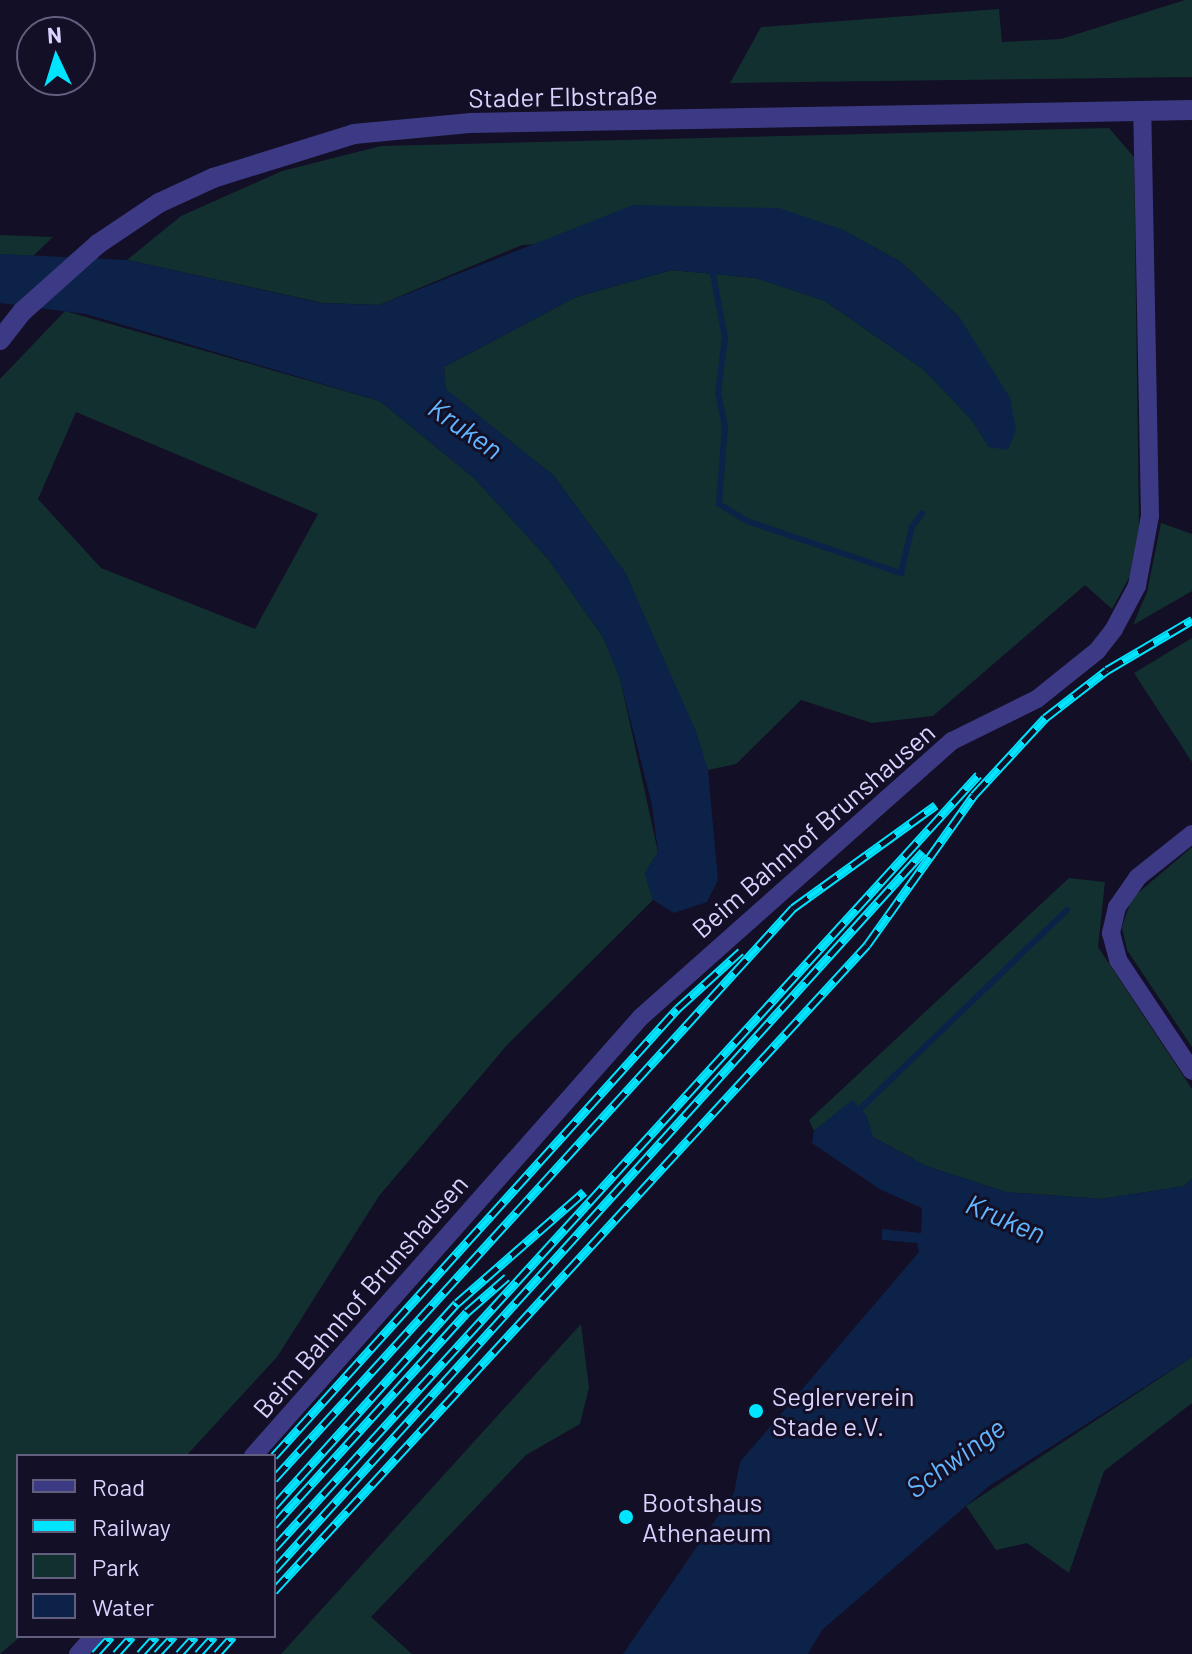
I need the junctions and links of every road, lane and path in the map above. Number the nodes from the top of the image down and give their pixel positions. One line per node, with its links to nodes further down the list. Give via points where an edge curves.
1 (1192, 110): 2 (street, Stader Elbstraße)
2 (1142, 112): 3 (street, Stader Elbstraße, via 406,127 302,147 159,203 98,244 23,311); 6 (street, Beim Bahnhof Brunshausen, via 1150,516 1137,586 1114,629 1097,651 1037,699 952,741 641,1017)
3 (0, 340)
4 (1192, 834): 5 (street, via 1138,877 1117,907 1111,933 1118,960)
5 (1192, 1071)
6 (255, 1454)
7 (92, 1638): 8 (street)
8 (78, 1654)

